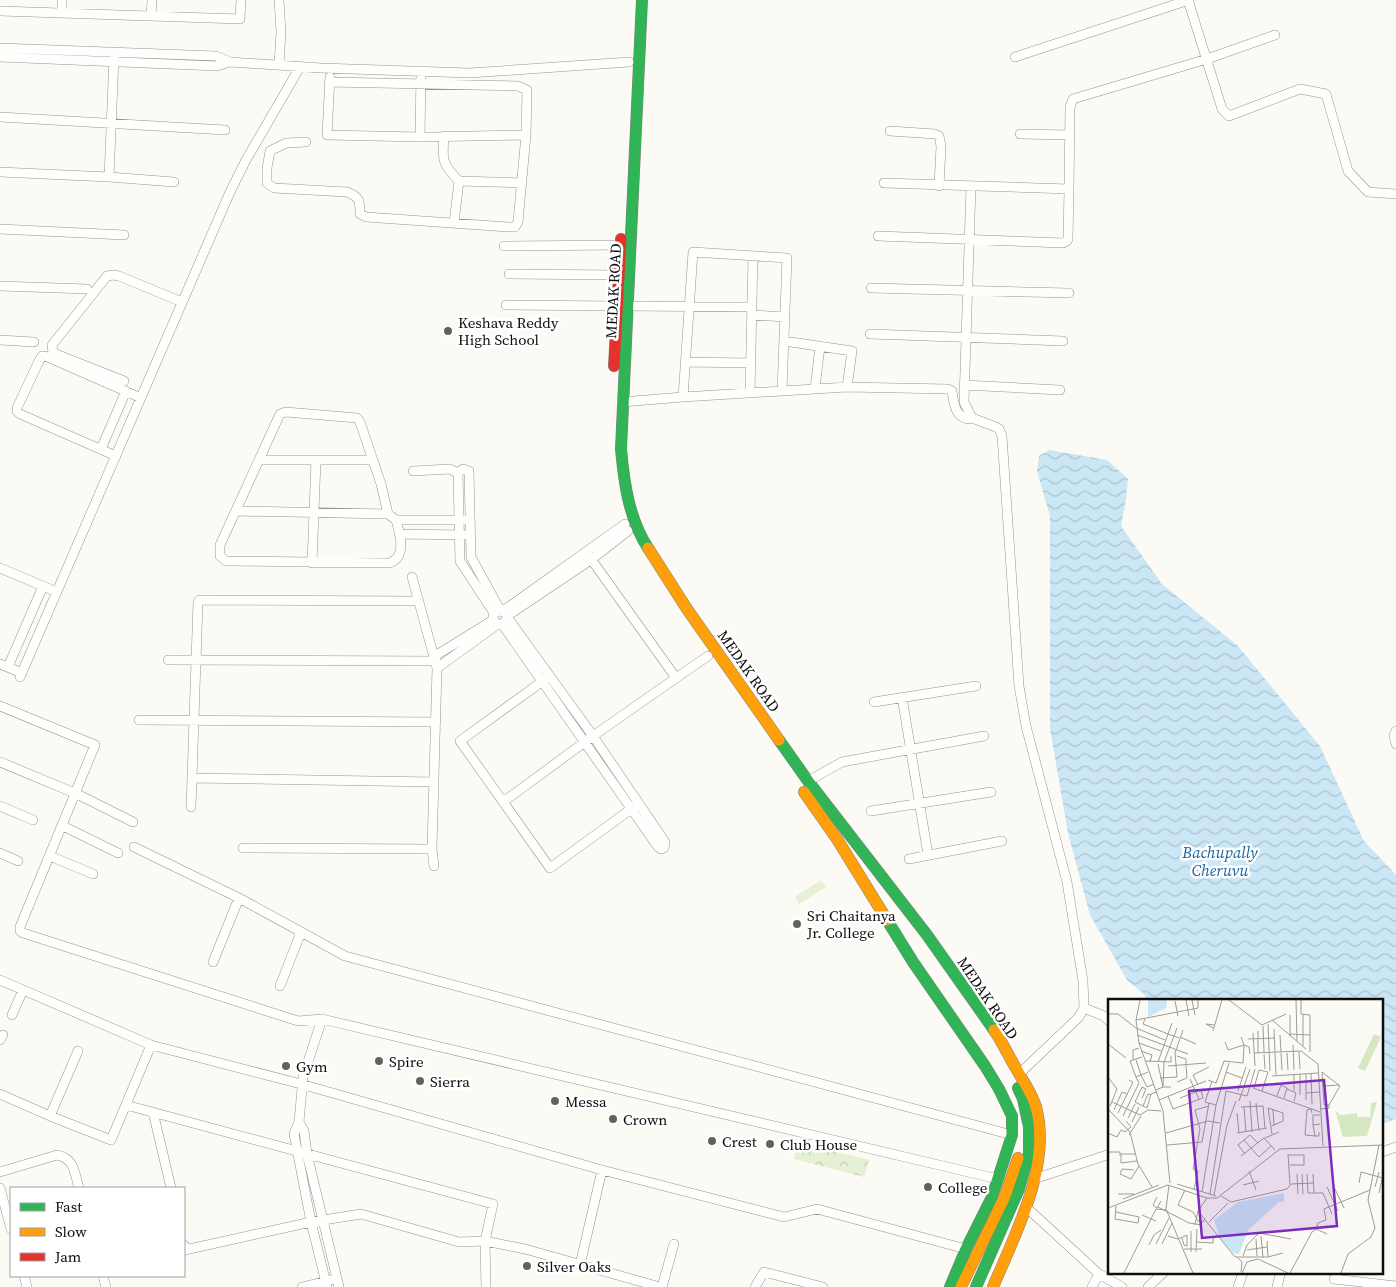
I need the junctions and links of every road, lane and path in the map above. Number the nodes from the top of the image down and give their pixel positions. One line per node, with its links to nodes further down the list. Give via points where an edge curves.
1 (62, 0): 9 (street)
2 (152, 0): 10 (street)
3 (241, 0): 10 (street, via 240,19)
4 (278, 0): 20 (street)
5 (632, 0): 19 (main road, MEDAK ROAD)
6 (642, 0): 63 (main road, MEDAK ROAD)
7 (1189, 0): 15 (street); 16 (street)
8 (0, 11): 9 (street)
9 (62, 13): 10 (street)
10 (151, 16)
11 (1275, 35): 16 (street)
12 (0, 48): 13 (street)
13 (115, 51): 17 (street); 18 (street, via 216,56)
14 (0, 57): 17 (street)
15 (1015, 57)
16 (1207, 60): 33 (street, via 1073,99); 45 (street, via 1222,109 1229,116 1300,89 1326,94 1348,171 1368,192)
17 (114, 62): 18 (street, via 217,66); 27 (street)
18 (230, 62): 20 (street)
19 (629, 62): 23 (street, via 470,72); 51 (main road, MEDAK ROAD)
20 (280, 65): 21 (street)
21 (300, 67): 22 (street); 61 (street, via 246,160)
22 (330, 68): 23 (street); 24 (street)
23 (420, 71): 25 (street)
24 (329, 82): 25 (street); 34 (street, via 327,135)
25 (420, 85): 31 (street, via 518,86 527,90); 34 (street)
26 (0, 117): 27 (street)
27 (111, 122): 28 (street); 37 (street)
28 (226, 130)
29 (890, 131): 42 (street, via 939,136)
30 (1020, 134): 33 (street)
31 (526, 135): 32 (street); 40 (street)
32 (444, 136): 34 (street); 38 (street, via 446,168)
33 (1070, 136): 44 (street)
34 (420, 137)
35 (306, 142): 46 (street, via 286,143 270,151 267,183 274,188 347,192 355,195 360,202 360,214 366,217)
36 (0, 172): 37 (street)
37 (109, 177): 39 (street)
38 (459, 180): 40 (street); 46 (street)
39 (174, 182)
40 (522, 183): 46 (street, via 515,226)
41 (884, 183): 42 (street)
42 (939, 186): 43 (street)
43 (971, 186): 44 (street); 50 (street)
44 (1069, 189): 50 (street, via 1067,242)
45 (1396, 194)
46 (454, 223)
47 (0, 229): 48 (street)
48 (124, 235)
49 (878, 236): 50 (street)
50 (968, 238): 59 (street)
51 (621, 245): 52 (street); 55 (main road, MEDAK ROAD)
52 (504, 246)
53 (753, 256): 64 (street, via 693,252); 65 (street); 66 (street, via 787,258)
54 (509, 274): 55 (street)
55 (619, 275): 63 (main road, MEDAK ROAD)
56 (0, 286): 58 (street)
57 (870, 288): 59 (street)
58 (87, 289)
59 (967, 290): 60 (street); 68 (street)
60 (1069, 293)
61 (182, 302): 76 (street, via 112,274 52,345 54,353); 85 (street)
62 (506, 305): 63 (street)
63 (622, 306): 64 (street); 86 (main road, MEDAK ROAD); 101 (main road, MEDAK ROAD, via 612,449 613,474)
64 (689, 307): 65 (street); 74 (street)
65 (752, 311): 66 (street); 75 (street)
66 (785, 317): 70 (street)
67 (870, 334): 68 (street)
68 (966, 338): 71 (street); 77 (street)
69 (0, 340): 72 (street)
70 (784, 341): 73 (street); 82 (street)
71 (1063, 341)
72 (34, 342)
73 (820, 346): 78 (street, via 852,351); 79 (street)
74 (685, 362): 75 (street); 84 (street)
75 (751, 363): 83 (street)
76 (124, 381)
77 (964, 385): 80 (street); 87 (street, via 964,402)
78 (847, 387): 79 (street); 87 (street, via 948,389 952,391 954,408 959,415)
79 (815, 389): 82 (street)
80 (1060, 390)
81 (126, 391): 85 (street); 88 (street); 88 (street, via 42,356 17,408 20,414)
82 (782, 391): 83 (street)
83 (750, 393): 84 (street)
84 (683, 396): 86 (street)
85 (141, 398): 89 (street)
86 (622, 402): 134 (main road, MEDAK ROAD, via 623,472 642,538 687,609)
87 (973, 419): 166 (street, via 996,427 1002,436 1019,686 1026,726 1067,882 1084,981)
88 (101, 449): 89 (street)
89 (116, 456): 110 (street)
90 (259, 460): 91 (street); 92 (street, via 280,414 286,412 357,418); 95 (street)
91 (316, 460): 92 (street); 96 (street)
92 (373, 460): 97 (street)
93 (413, 471): 94 (street, via 450,469)
94 (458, 473): 99 (street, via 463,469 469,471); 100 (street)
95 (236, 511): 96 (street); 106 (street, via 220,545 223,560)
96 (313, 513): 97 (street); 106 (street)
97 (388, 514): 98 (street)
98 (396, 520): 100 (street); 102 (street)
99 (470, 520): 100 (street); 104 (street)
100 (459, 521): 103 (street)
101 (627, 528): 105 (street); 113 (main road, MEDAK ROAD, via 646,564)
102 (400, 534): 103 (street); 106 (street, via 399,557 390,563)
103 (460, 535): 104 (street); 112 (street, via 460,561)
104 (471, 535): 112 (street, via 472,557)
105 (589, 556): 112 (street); 119 (street)
106 (312, 562)
107 (0, 568): 109 (street)
108 (412, 577): 111 (street)
109 (43, 586): 110 (street); 117 (street)
110 (57, 592): 117 (street, via 21,675)
111 (419, 601): 115 (street, via 200,600 196,605); 116 (street)
112 (500, 617): 116 (street); 118 (street)
113 (708, 656): 119 (street); 162 (main road, MEDAK ROAD, via 837,839)
114 (168, 660): 115 (street)
115 (196, 660): 116 (street); 125 (street)
116 (436, 662): 126 (street)
117 (4, 666)
118 (546, 678): 129 (street); 138 (street, via 460,741)
119 (676, 678): 129 (street)
120 (976, 686): 121 (street)
121 (902, 698): 122 (street); 131 (street)
122 (874, 702)
123 (0, 706): 137 (street, via 96,745)
124 (139, 720): 125 (street)
125 (194, 720): 126 (street); 133 (street)
126 (436, 722): 135 (street)
127 (1396, 731): 130 (street)
128 (984, 736): 131 (street)
129 (589, 739): 138 (street); 138 (street, via 635,807 550,868)
130 (1396, 744)
131 (911, 750): 134 (street, via 842,762); 139 (street)
132 (0, 762): 137 (street)
133 (193, 778): 135 (street); 141 (street)
134 (808, 781): 159 (main road, MEDAK ROAD)
135 (434, 782): 149 (street)
136 (991, 792): 139 (street)
137 (77, 794): 144 (street); 145 (street)
138 (503, 802)
139 (920, 804): 142 (street); 153 (street)
140 (0, 806): 143 (street)
141 (191, 807)
142 (871, 811)
143 (33, 820)
144 (133, 822)
145 (63, 826): 151 (street); 152 (street)
146 (1002, 841): 153 (street)
147 (134, 847): 158 (street)
148 (243, 848): 149 (street)
149 (432, 849): 156 (street)
150 (0, 853): 155 (street)
151 (118, 853)
152 (50, 856): 157 (street); 168 (street, via 20,927 23,933 298,1021)
153 (928, 856): 154 (street)
154 (909, 859)
155 (18, 861)
156 (434, 866)
157 (93, 874)
158 (239, 898): 160 (street); 161 (street)
159 (917, 922): 172 (main road, MEDAK ROAD, via 996,1033); 214 (main road, via 925,950 979,1022 1023,1099 1029,1127 1029,1153 1019,1189)
160 (301, 932): 164 (street); 178 (street, via 345,956)
161 (213, 962)
162 (913, 962): 178 (main road, MEDAK ROAD, via 999,1089 1012,1116); 213 (main road, via 934,978 1008,1084 1017,1105 1020,1154 1005,1196)
163 (0, 980): 165 (street)
164 (280, 986)
165 (23, 990): 167 (street); 170 (street)
166 (1084, 1008): 169 (street); 172 (street, via 1080,1017)
167 (12, 1015)
168 (322, 1020): 173 (street); 185 (street)
169 (1108, 1020)
170 (151, 1045): 173 (street); 175 (street)
171 (78, 1051): 177 (street)
172 (1019, 1074): 186 (main road, MEDAK ROAD, via 1036,1108 1040,1132)
173 (301, 1084): 181 (street, via 294,1134); 183 (street)
174 (0, 1094): 177 (street)
175 (126, 1104): 176 (street); 177 (street, via 111,1140)
176 (153, 1112): 181 (street); 188 (street)
177 (50, 1116)
178 (1012, 1135): 185 (main road, MEDAK ROAD)
179 (1396, 1147): 180 (street)
180 (1384, 1151)
181 (303, 1153): 191 (street); 192 (street); 194 (street, via 493,1204)
182 (1108, 1155): 186 (street)
183 (602, 1170): 196 (street, via 784,1217 817,1209); 198 (street)
184 (0, 1172): 187 (street, via 57,1155 71,1161)
185 (998, 1179): 196 (main road, MEDAK ROAD)
186 (1034, 1179): 190 (main road, MEDAK ROAD)
187 (79, 1187)
188 (170, 1187)
189 (0, 1188): 193 (street)
190 (1026, 1207): 199 (street); 215 (main road, MEDAK ROAD)
191 (323, 1220): 192 (street); 194 (street, via 361,1214 459,1242); 204 (street)
192 (311, 1222): 197 (street); 205 (street)
193 (10, 1223)
194 (485, 1241): 198 (street); 208 (street)
195 (674, 1244): 209 (street)
196 (966, 1249): 212 (main road, MEDAK ROAD)
197 (185, 1250)
198 (580, 1265): 209 (street)
199 (1099, 1274): 216 (street); 217 (street)
200 (1162, 1274): 218 (street)
201 (1242, 1274): 219 (street)
202 (1280, 1275): 220 (street)
203 (1334, 1279): 206 (street)
204 (338, 1283): 205 (street)
205 (326, 1284): 207 (street)
206 (1396, 1286)
207 (302, 1287)
208 (486, 1287)
209 (661, 1287)
210 (755, 1287): 211 (street, via 764,1272)
211 (823, 1287)
212 (950, 1287)
213 (961, 1287)
214 (976, 1287)
215 (993, 1287)
216 (1092, 1287)
217 (1122, 1287)
218 (1148, 1287)
219 (1238, 1287)
220 (1277, 1287)

